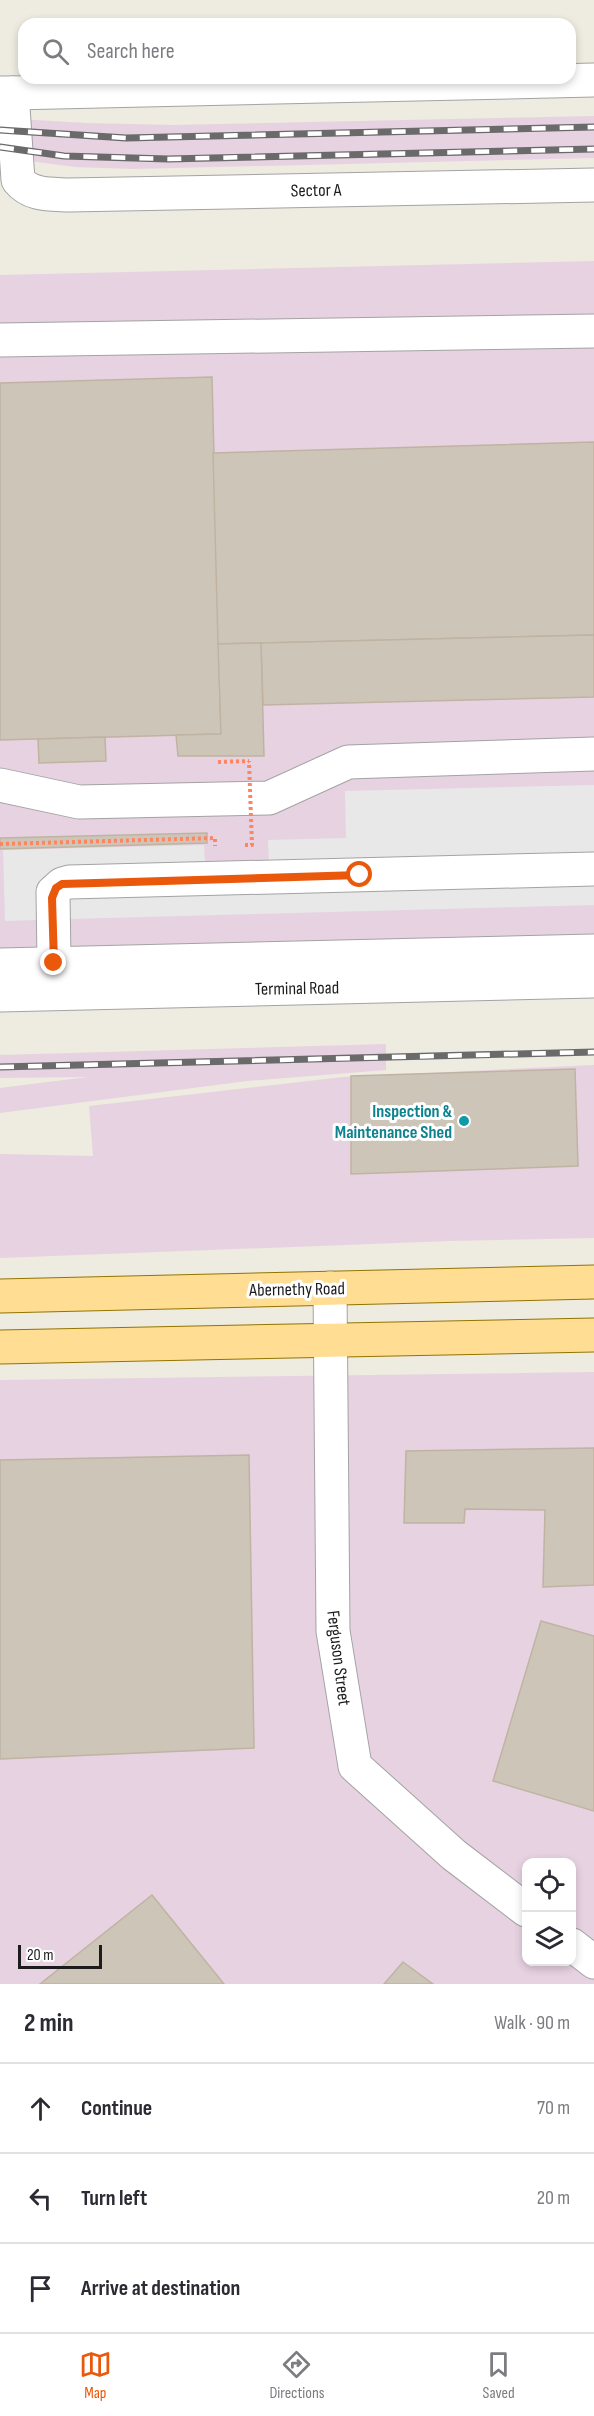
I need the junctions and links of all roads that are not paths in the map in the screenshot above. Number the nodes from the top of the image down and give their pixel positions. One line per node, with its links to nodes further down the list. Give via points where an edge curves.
1 (576, 80): 2 (street)
2 (594, 80)
3 (413, 84): 4 (street)
4 (6, 93): 5 (street, Sector A, via 18,180 39,193)
5 (594, 185)
6 (594, 331): 7 (street)
7 (0, 340)
8 (594, 754): 9 (street, via 348,762 269,798 79,802)
9 (0, 785)
10 (594, 869): 12 (street, via 69,882 53,892)
11 (594, 951): 12 (street)
12 (54, 963): 13 (street)
13 (0, 965)
14 (594, 981): 15 (street, Terminal Road)
15 (0, 995)
16 (594, 1282): 17 (main road, Abernethy Road)
17 (330, 1288): 18 (main road, Abernethy Road); 20 (street, Ferguson Street)
18 (0, 1296)
19 (594, 1335): 20 (main road)
20 (330, 1339): 21 (main road); 22 (street, Ferguson Street, via 333,1631 355,1766 454,1855)
21 (0, 1347)
22 (522, 1907)
23 (576, 1948): 24 (street)
24 (594, 1962)

